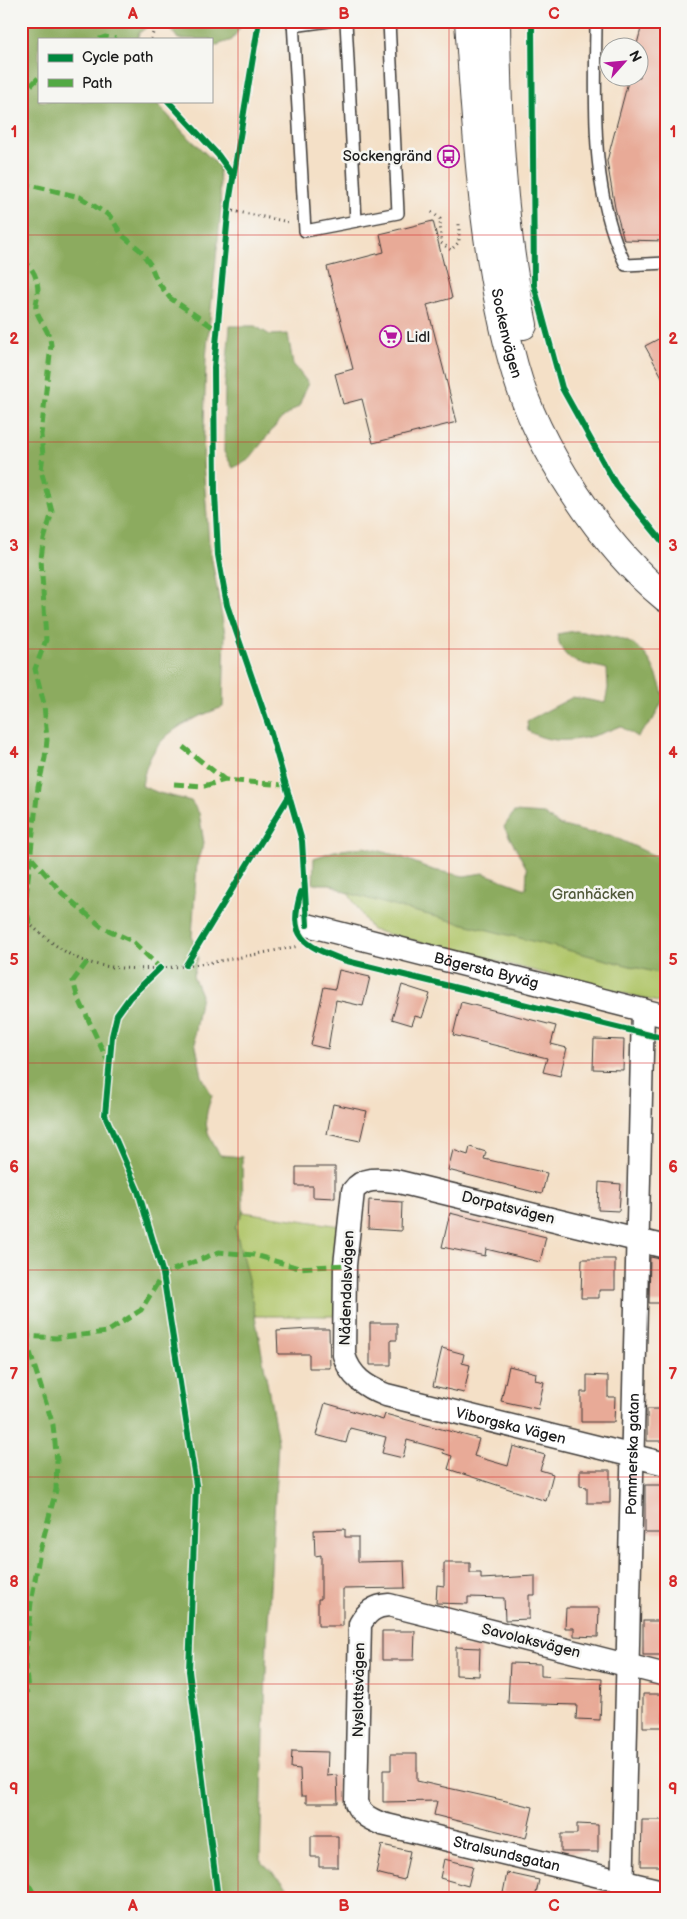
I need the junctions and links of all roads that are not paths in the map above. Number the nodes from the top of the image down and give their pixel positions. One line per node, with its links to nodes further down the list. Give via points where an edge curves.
1 (329, 21): 6 (lane)
2 (346, 21): 8 (lane)
3 (389, 21): 8 (lane, via 398,213)
4 (469, 21): 11 (main road, Sockenvägen, via 474,106 489,244 514,368 537,427 567,480 608,540)
5 (496, 21): 10 (main road, Sockenvägen, via 497,107 510,242 531,362 551,416 583,474 620,526)
6 (293, 24): 8 (lane, via 305,231)
7 (596, 27): 9 (lane, via 595,126 605,205 617,247 626,265)
8 (356, 221)
9 (666, 263)
10 (666, 576)
11 (666, 598)
12 (306, 937): 13 (street, Bägersta Byväg)
13 (643, 1010): 14 (street, Bägersta Byväg); 16 (street, Pommerska gatan)
14 (666, 1016)
15 (353, 1191): 16 (street, Dorpatsvägen, via 376,1178 395,1181); 18 (street, Nådendalsvägen, via 345,1265 344,1355 347,1366)
16 (638, 1240): 17 (street, Dorpatsvägen); 19 (street, Pommerska gatan)
17 (666, 1247)
18 (358, 1380): 19 (street, Viborgska Vägen, via 386,1395)
19 (633, 1456): 20 (street, Viborgska Vägen); 22 (street, Pommerska gatan)
20 (666, 1464)
21 (397, 1608): 22 (street, Savolaksvägen); 24 (street, Nyslottsvägen, via 379,1606 367,1613 360,1624)
22 (627, 1665): 23 (street, Savolaksvägen); 25 (street, Pommerska gatan)
23 (666, 1675)
24 (356, 1803): 25 (street, Stralsundsgatan, via 369,1818 382,1824)
25 (622, 1889): 26 (street, Stralsundsgatan)
26 (666, 1892)

